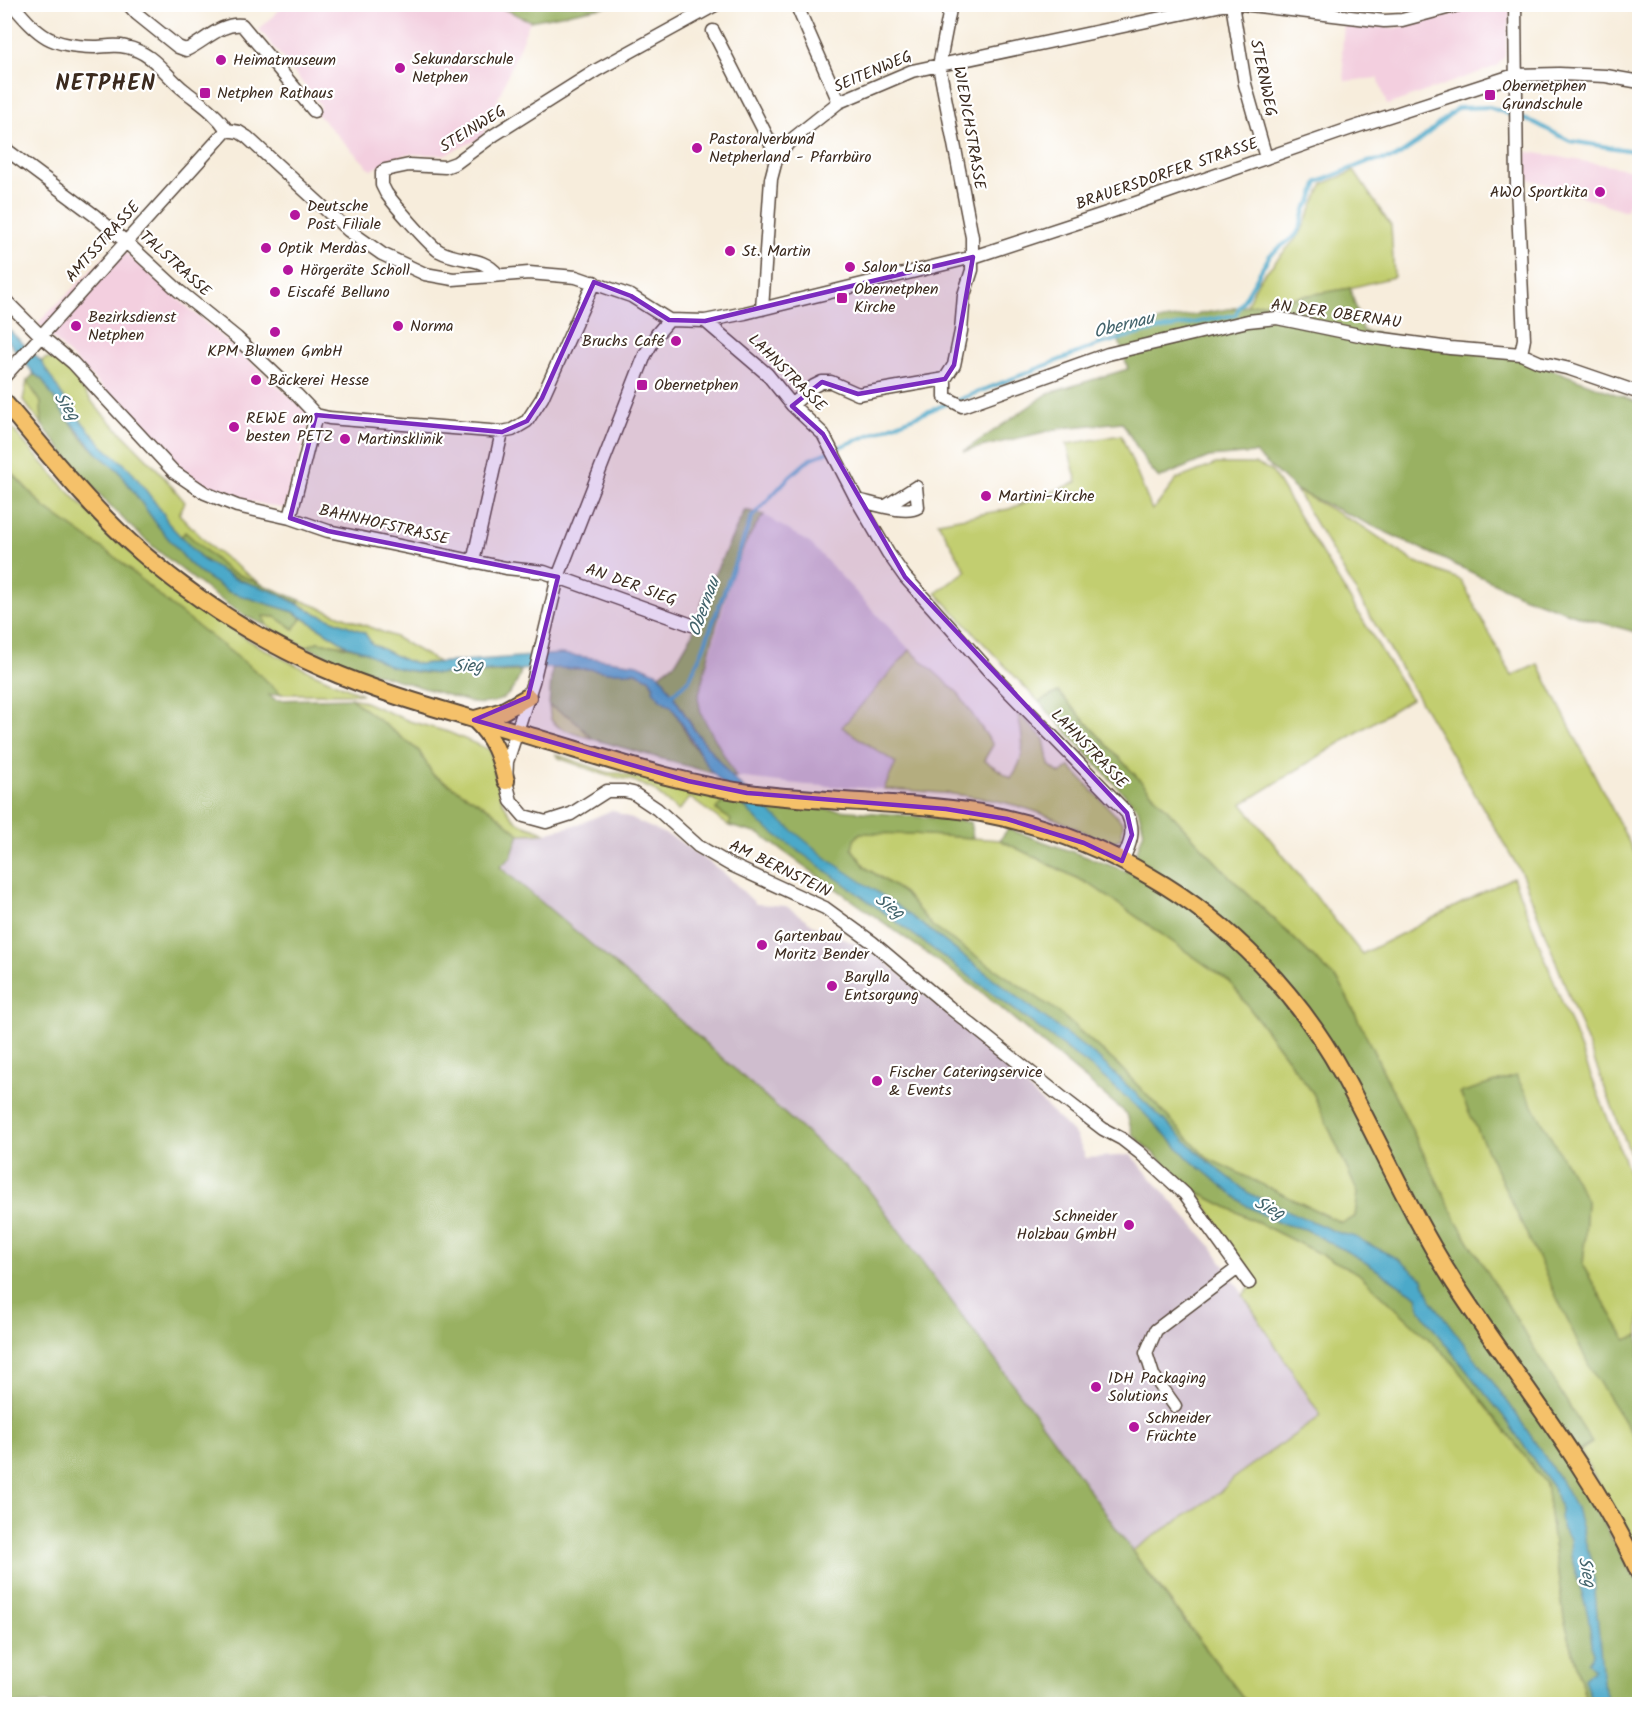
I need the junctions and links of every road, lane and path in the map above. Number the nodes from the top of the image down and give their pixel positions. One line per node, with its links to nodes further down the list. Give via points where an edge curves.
1 (12, 4): 17 (street, via 34,28 56,43 128,47 146,55 211,110)
2 (128, 4): 16 (street, via 186,50 226,26 242,25)
3 (717, 4): 23 (street, STEINWEG, via 597,70 456,163 438,167 409,165 382,172 386,193 431,246 456,258 490,265)
4 (796, 4): 15 (street)
5 (951, 4): 12 (street, WIEDICHSTRASSE)
6 (1227, 4): 12 (street, SEITENWEG)
7 (1232, 4): 20 (street, STERNWEG, via 1245,84)
8 (1241, 4): 9 (street, via 1384,21)
9 (1462, 4)
10 (1515, 4): 13 (street)
11 (713, 31): 19 (street)
12 (939, 66): 15 (street, SEITENWEG, via 912,71); 22 (street, WIEDICHSTRASSE)
13 (1515, 75): 14 (street, BRAUERSDORFER STRASSE, via 1606,76); 20 (street, BRAUERSDORFER STRASSE); 30 (street, via 1524,339)
14 (1640, 82)
15 (839, 102): 19 (street, SEITENWEG)
16 (314, 111)
17 (227, 130): 21 (street, AMTSSTRASSE); 23 (street, via 247,137 348,230 406,267 438,278)
18 (4, 148): 21 (street, TALSTRASSE)
19 (777, 156): 26 (street, via 771,179)
20 (1266, 158): 22 (street, BRAUERSDORFER STRASSE)
21 (126, 242): 29 (street, AMTSSTRASSE); 36 (street, TALSTRASSE, via 237,338)
22 (973, 257): 26 (street, BRAUERSDORFER STRASSE); 32 (street, AN DER OBERNAU, via 954,365)
23 (498, 275): 24 (street, via 548,273)
24 (594, 282): 27 (street, via 631,296); 37 (street, via 542,398 526,421)
25 (4, 300): 29 (street, BAHNHOFSTRASSE)
26 (762, 309): 28 (street, BRAUERSDORFER STRASSE)
27 (669, 320): 28 (street); 42 (street, via 645,355)
28 (705, 321): 35 (street, LAHNSTRASSE, via 767,374)
29 (38, 339): 31 (street, AMTSSTRASSE); 40 (street, BAHNHOFSTRASSE, via 73,363 174,472 205,493 237,506)
30 (1521, 354): 32 (street, AN DER OBERNAU, via 1369,337 1277,318 1248,321 1108,354 962,405 945,397); 33 (street, AN DER OBERNAU)
31 (7, 374)
32 (945, 379): 35 (street, via 858,394 822,382)
33 (1640, 393)
34 (4, 402): 45 (main road, via 104,517 205,603 255,634 325,669)
35 (792, 405): 38 (street, LAHNSTRASSE, via 817,426)
36 (316, 415): 37 (street); 40 (street)
37 (502, 432): 41 (street)
38 (857, 500): 39 (street); 48 (street, LAHNSTRASSE, via 905,577 990,672 1127,813 1132,835)
39 (886, 506)
40 (290, 518): 41 (street, BAHNHOFSTRASSE, via 328,531)
41 (473, 562): 42 (street, BAHNHOFSTRASSE)
42 (558, 577): 43 (street, AN DER SIEG); 44 (street)
43 (692, 625)
44 (531, 689): 45 (main road, via 503,711); 46 (street)
45 (474, 720): 46 (main road); 47 (main road, via 496,746)
46 (516, 732): 47 (street); 48 (main road, via 688,781 747,793 981,813 1052,832)
47 (506, 781): 49 (street, AM BERNSTEIN, via 511,801 524,816 546,822 571,814 607,791 633,793 657,808 698,846 825,908 1064,1099 1140,1153 1185,1194)
48 (1122, 861): 52 (main road, via 1181,896 1229,934 1266,969 1314,1028 1438,1256 1600,1500)
49 (1238, 1268): 50 (street, AM BERNSTEIN); 51 (street, via 1156,1330 1146,1353 1153,1375)
50 (1248, 1283)
51 (1175, 1406)
52 (1640, 1574)

